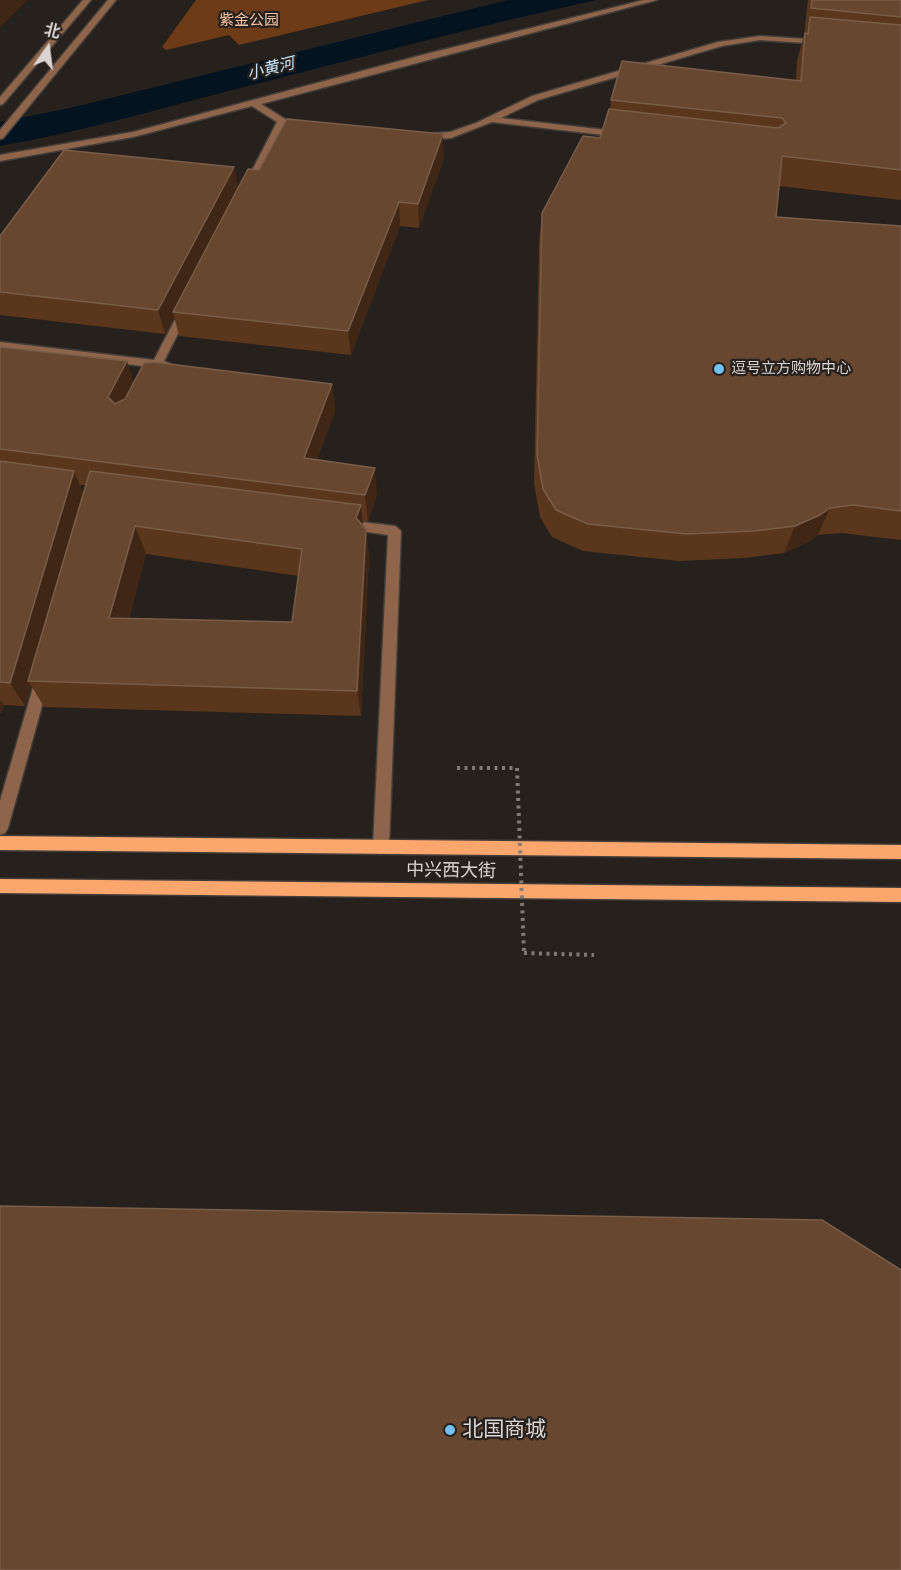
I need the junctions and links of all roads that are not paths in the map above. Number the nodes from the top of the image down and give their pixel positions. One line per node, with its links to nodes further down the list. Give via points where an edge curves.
1 (87, 0): 5 (street)
2 (112, 0): 11 (street)
3 (653, 0): 6 (street)
4 (831, 43): 7 (street, via 759,38 721,44 535,98)
5 (0, 102)
6 (253, 103): 8 (street); 13 (street, via 80,147)
7 (490, 119): 10 (street); 12 (street, via 451,135)
8 (282, 121): 9 (street); 14 (street)
9 (312, 126)
10 (631, 135)
11 (0, 136)
12 (418, 136)
13 (0, 158)
14 (244, 195)
15 (190, 301): 17 (street)
16 (0, 345): 17 (street)
17 (157, 364): 18 (street); 19 (street)
18 (181, 367)
19 (142, 394)
20 (337, 524): 24 (street, via 395,531)
21 (48, 660): 22 (street)
22 (0, 828)
23 (0, 843): 24 (main road, 中兴西大街)
24 (381, 847): 25 (main road, 中兴西大街)
25 (901, 852)
26 (0, 886): 27 (main road, 中兴西大街)
27 (901, 895)

